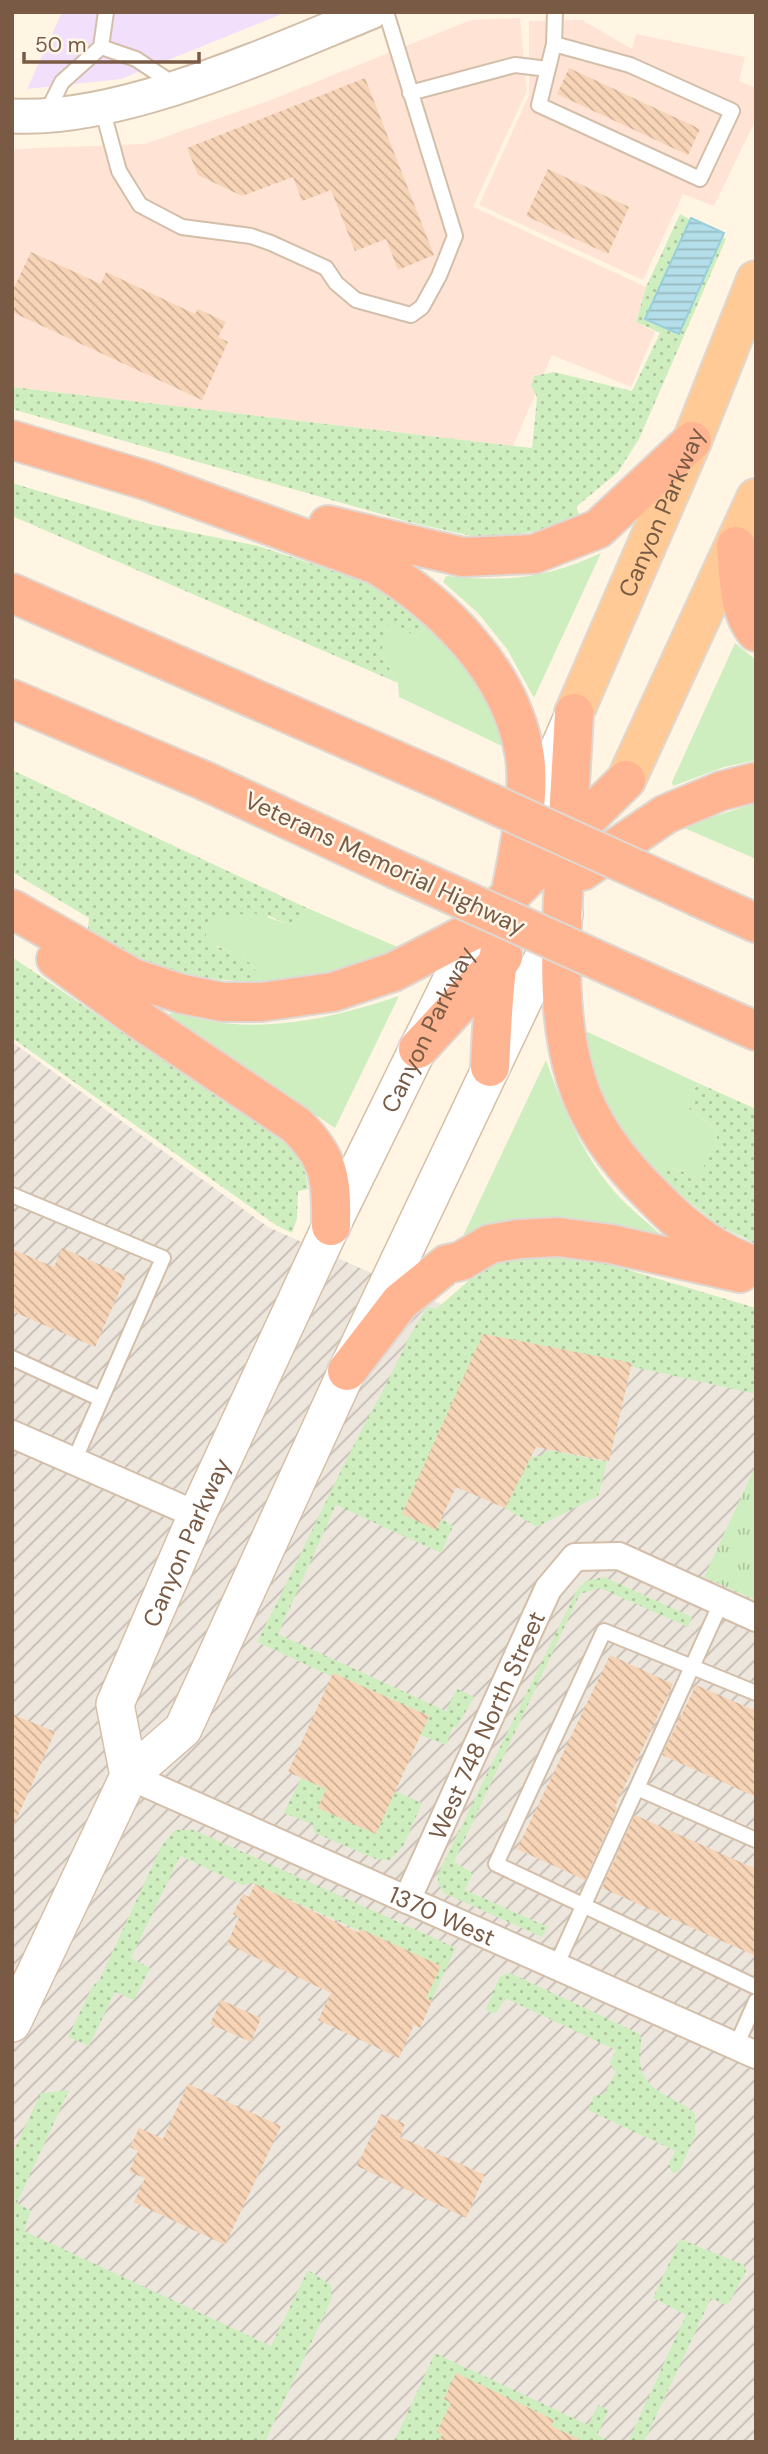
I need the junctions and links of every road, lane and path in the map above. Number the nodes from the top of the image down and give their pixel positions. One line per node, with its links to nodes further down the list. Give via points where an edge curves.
1 (106, 12): 6 (lane)
2 (371, 12): 8 (street)
3 (386, 12): 9 (lane)
4 (555, 12): 5 (lane)
5 (554, 44): 7 (lane); 7 (lane, via 630,65 732,111 700,179 538,105)
6 (101, 47): 8 (lane, via 136,59); 11 (lane, via 62,82)
7 (548, 69): 9 (lane, via 515,65)
8 (176, 86): 10 (street)
9 (410, 93): 10 (lane, via 454,236 439,276 422,307 411,315 356,300 326,268 271,243 251,236 182,228 141,205 119,171)
10 (102, 107): 11 (street)
11 (46, 115): 12 (street)
12 (12, 116)
13 (756, 280): 15 (highway, Canyon Parkway)
14 (12, 440): 16 (highway)
15 (692, 441): 16 (highway, via 598,529 534,554 463,558); 22 (highway, Canyon Parkway)
16 (148, 481): 24 (highway, via 376,565 451,620 485,663 508,704 524,751 526,789)
17 (756, 498): 18 (highway)
18 (736, 546): 20 (highway, via 742,601); 25 (highway, via 626,779)
19 (12, 593): 28 (highway, bridge)
20 (756, 632)
21 (12, 699): 32 (highway, Veterans Memorial Highway, bridge, via 205,781)
22 (574, 713): 24 (main road, Canyon Parkway); 25 (highway)
23 (756, 782): 25 (highway, via 666,814)
24 (519, 841): 26 (highway); 30 (main road, Canyon Parkway)
25 (569, 879): 26 (highway); 31 (highway); 34 (main road); 37 (highway, via 559,970 567,1039 576,1081 599,1129 641,1185 670,1214 711,1243)
26 (510, 895): 30 (highway); 31 (highway)
27 (12, 909): 30 (highway, via 133,978 223,1002 261,1003 333,992 393,972)
28 (756, 923)
29 (12, 926): 36 (highway, via 143,1023 296,1125 316,1147 329,1172)
30 (478, 927): 33 (main road, Canyon Parkway)
31 (498, 962): 33 (highway); 34 (highway)
32 (756, 1031)
33 (418, 1049): 36 (main road, Canyon Parkway)
34 (490, 1066): 40 (main road)
35 (12, 1195): 41 (lane, via 163,1258)
36 (331, 1226): 44 (main road, Canyon Parkway)
37 (756, 1266)
38 (756, 1277): 40 (highway, via 611,1244 558,1237 490,1244 447,1264 400,1301)
39 (12, 1358): 41 (lane)
40 (347, 1371): 49 (main road, via 183,1728)
41 (101, 1399): 43 (lane)
42 (12, 1434): 43 (street)
43 (74, 1461): 44 (street)
44 (197, 1515): 49 (main road, Canyon Parkway, via 115,1704)
45 (722, 1603): 46 (street); 47 (lane); 52 (street, West 748 North Street, via 620,1556 575,1557 548,1589)
46 (756, 1618)
47 (692, 1667): 48 (lane); 50 (lane); 53 (lane, via 604,1631 496,1864)
48 (756, 1693)
49 (129, 1776): 52 (street, 1370 West); 57 (main road)
50 (637, 1788): 51 (lane); 53 (lane)
51 (756, 1840)
52 (407, 1900): 54 (street, 1370 West)
53 (583, 1905): 54 (lane); 55 (lane)
54 (556, 1966): 58 (street, 1370 West)
55 (756, 1987)
56 (756, 2001): 58 (lane)
57 (12, 2023)
58 (746, 2051)

